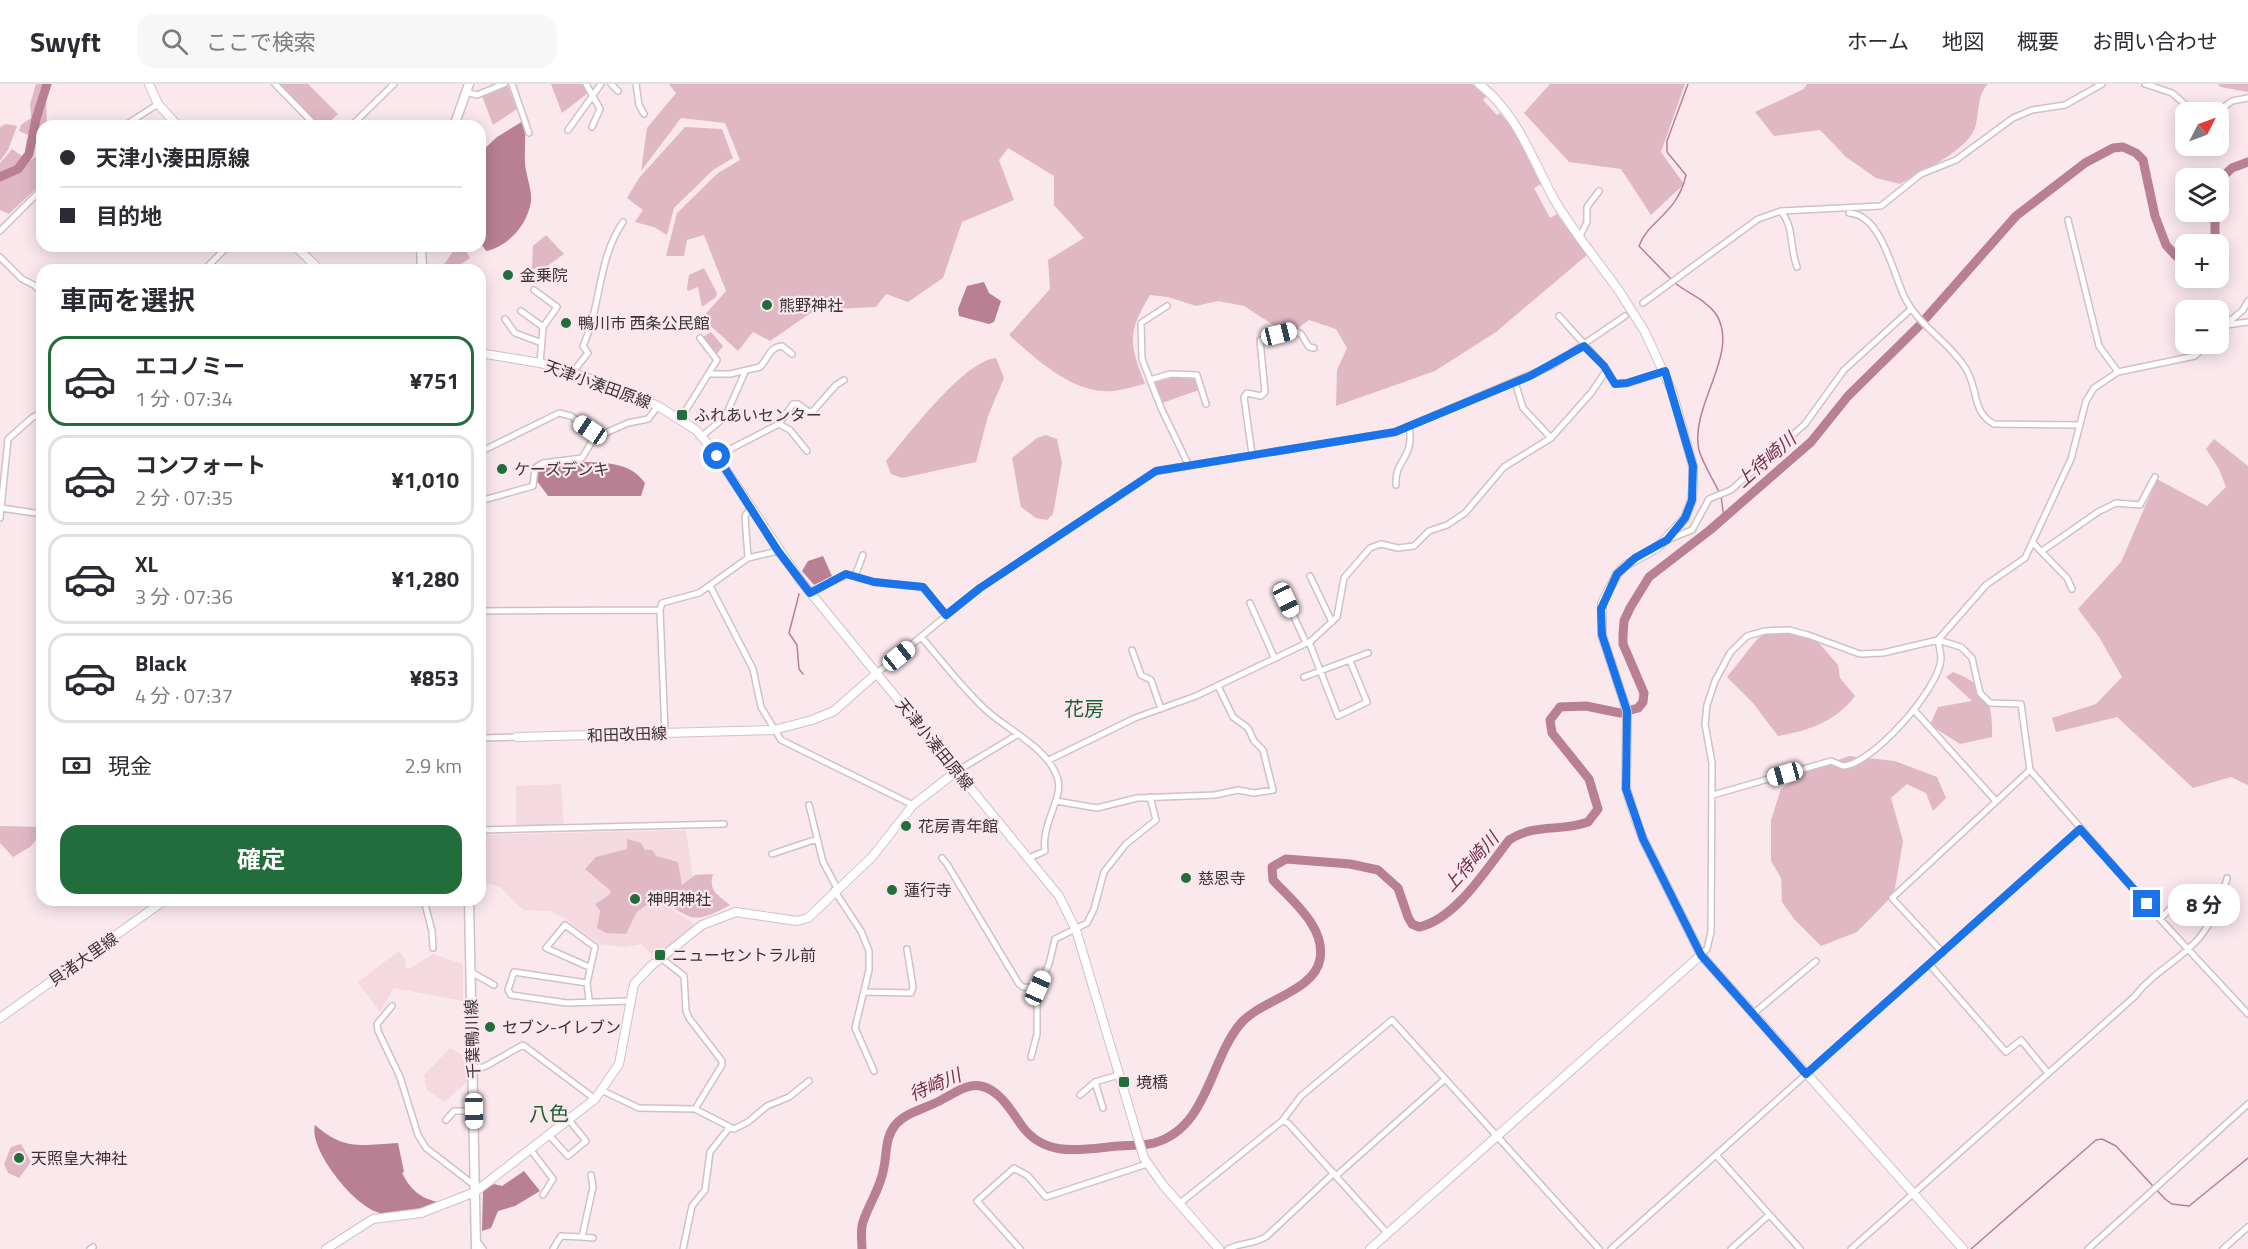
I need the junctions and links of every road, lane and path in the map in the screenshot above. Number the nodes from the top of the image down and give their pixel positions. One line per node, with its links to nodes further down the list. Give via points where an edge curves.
1 (149, 84): 19 (street)
2 (275, 84): 23 (street)
3 (394, 84): 24 (street)
4 (504, 84): 13 (street, via 477,95)
5 (512, 84): 28 (street)
6 (586, 84): 15 (street)
7 (601, 84): 15 (street)
8 (611, 84): 14 (street)
9 (636, 84): 20 (street)
10 (1479, 84): 36 (street, via 1501,105 1521,133 1554,200)
11 (2102, 84): 31 (street, via 2065,105 2032,110 2013,118 1956,160 1921,174 1881,206)
12 (2145, 84): 17 (street, via 2172,93)
13 (467, 88): 25 (main road)
14 (618, 91)
15 (591, 96): 26 (street, via 600,109); 27 (street)
16 (2248, 98): 18 (street)
17 (2182, 102)
18 (2229, 103)
19 (158, 104): 21 (street); 22 (street)
20 (644, 114)
21 (133, 120)
22 (172, 120)
23 (310, 120)
24 (357, 120)
25 (456, 120)
26 (592, 127)
27 (568, 130)
28 (529, 133)
29 (1599, 191): 36 (street, via 1587,207 1587,222)
30 (36, 195): 35 (street)
31 (1841, 210): 32 (street); 48 (street, via 1860,215 1868,223 1890,255)
32 (1781, 211): 42 (street, via 1793,232 1791,250); 46 (street, via 1758,219)
33 (2068, 220): 68 (street, via 2099,346)
34 (623, 222): 69 (street, via 606,251 594,320 583,346 588,353)
35 (0, 231)
36 (1580, 236): 66 (street, bridge, via 1645,332)
37 (222, 252): 40 (street)
38 (301, 252): 41 (street)
39 (0, 257): 43 (street)
40 (210, 264)
41 (314, 264)
42 (1797, 267)
43 (36, 288)
44 (534, 290): 56 (street, via 557,307)
45 (2248, 301): 53 (street)
46 (1643, 303)
47 (1167, 306): 72 (street, via 1141,323 1140,350)
48 (1911, 309): 79 (street, via 1966,369 1976,407 1983,418 1994,424); 96 (street, via 1844,370 1804,424 1731,490 1709,499 1692,530)
49 (521, 311): 56 (street)
50 (1559, 316): 59 (street)
51 (1624, 316): 59 (street)
52 (505, 319): 58 (street, via 516,333)
53 (2229, 322)
54 (2248, 322): 55 (street)
55 (2229, 325)
56 (543, 327): 58 (street)
57 (699, 338): 70 (street, via 717,360)
58 (542, 343): 64 (street)
59 (1584, 346): 65 (street); 73 (street)
60 (1314, 348): 86 (street, via 1295,331 1260,340 1265,392 1261,396 1247,393 1244,397)
61 (486, 354): 64 (street, 天津小湊田原線)
62 (792, 354): 67 (street, via 782,346 777,347 760,368)
63 (2196, 354): 68 (street)
64 (540, 363): 69 (street, 天津小湊田原線)
65 (1606, 371): 66 (street, via 1611,382 1619,385); 83 (street)
66 (1665, 371): 96 (street, via 1693,466 1692,500 1685,518)
67 (745, 372): 70 (street); 82 (street, via 725,417)
68 (2118, 372): 79 (street, via 2094,388)
69 (572, 373): 75 (street, 天津小湊田原線)
70 (709, 374): 77 (street)
71 (844, 380): 78 (street, via 813,411 793,404)
72 (1150, 380): 74 (street, via 1170,374 1197,375); 88 (street)
73 (1515, 382): 80 (street); 83 (street, via 1523,408)
74 (1206, 404)
75 (658, 406): 77 (street, 天津小湊田原線); 81 (street, via 648,419)
76 (36, 416): 92 (street, via 8,439)
77 (681, 418): 82 (street, 天津小湊田原線)
78 (779, 424): 85 (street, via 790,430); 87 (street)
79 (2079, 425): 97 (street, via 2071,459)
80 (1409, 427): 86 (street); 90 (street, via 1411,448 1397,470)
81 (598, 436): 84 (street, via 571,416 559,413); 91 (street, via 582,458 535,468 533,486)
82 (702, 436): 87 (street, 天津小湊田原線)
83 (1551, 438): 112 (street, via 1504,467 1465,513 1429,531 1414,546 1381,544 1370,548 1344,578)
84 (486, 449)
85 (807, 451)
86 (1252, 454): 88 (street)
87 (717, 456): 93 (street, 天津小湊田原線)
88 (1188, 464): 111 (street, via 1156,471 980,588)
89 (2155, 477): 99 (street, via 2140,505 2116,503)
90 (1396, 485)
91 (486, 499)
92 (1, 508): 94 (street); 95 (street)
93 (750, 509): 98 (street, 天津小湊田原線); 101 (street, via 745,516)
94 (36, 513)
95 (0, 518)
96 (1667, 540): 159 (street, via 1617,574 1602,603 1602,635 1622,688 1629,729 1626,789 1643,839)
97 (2033, 543): 99 (street); 114 (street, via 2025,558 1986,585)
98 (778, 551): 101 (street); 107 (street, 天津小湊田原線)
99 (2042, 551): 106 (street)
100 (863, 555): 102 (street)
101 (748, 558): 104 (street)
102 (855, 576): 107 (street, via 846,574); 111 (street, via 923,587)
103 (1310, 576): 112 (street)
104 (710, 586): 109 (street, via 682,600 662,603); 126 (street, via 753,669 761,707)
105 (1280, 586): 115 (street)
106 (2073, 589)
107 (810, 593): 121 (street, 天津小湊田原線)
108 (1250, 603): 118 (street)
109 (660, 610): 110 (street); 127 (street)
110 (486, 611)
111 (946, 615): 113 (street)
112 (1332, 622): 115 (street)
113 (922, 638): 121 (street); 128 (street, via 985,709)
114 (1938, 640): 125 (street, via 1938,668); 132 (street, via 1961,647 1972,658 1980,693 1990,704 2021,704); 134 (street, via 1883,653 1860,654 1789,630 1747,636 1730,653 1707,705 1705,724 1712,752)
115 (1307, 643): 118 (street); 120 (street)
116 (1132, 650): 124 (street, via 1141,675 1151,680)
117 (1368, 653): 119 (street)
118 (1274, 657): 123 (street)
119 (1350, 661): 120 (street); 120 (street, via 1367,702 1342,716 1338,716)
120 (1320, 672): 122 (street)
121 (877, 673): 126 (street, 和田改田線, via 834,711); 133 (street, 天津小湊田原線)
122 (1304, 677)
123 (1218, 686): 124 (street); 135 (street, via 1233,717 1248,728 1263,750 1273,790)
124 (1161, 709): 131 (street)
125 (1914, 710): 134 (street, via 1876,747 1849,766 1831,761); 136 (street)
126 (774, 730): 127 (street, 和田改田線); 139 (street, via 781,740)
127 (665, 733): 129 (street, 和田改田線)
128 (1017, 735): 131 (street); 133 (street)
129 (517, 737): 130 (street, 和田改田線)
130 (486, 738)
131 (1049, 760): 137 (street, via 1058,780)
132 (2030, 770): 136 (street); 141 (street)
133 (957, 771): 139 (street); 146 (street, 天津小湊田原線)
134 (1713, 795): 159 (street, via 1712,932)
135 (1150, 797): 137 (street, via 1097,808); 154 (street, via 1156,820 1118,853 1104,872 1094,909 1087,923)
136 (1995, 800): 158 (street, via 1892,898)
137 (1056, 801): 146 (street, via 1045,830 1046,851)
138 (809, 805): 143 (street)
139 (913, 805): 148 (street, via 878,850)
140 (724, 824): 142 (street)
141 (2080, 829): 153 (street); 158 (street)
142 (486, 830)
143 (818, 839): 144 (street); 148 (street, via 823,862)
144 (772, 854)
145 (942, 858): 167 (street, via 1019,984)
146 (1029, 858): 154 (street, 天津小湊田原線, via 1059,896)
147 (2227, 878): 157 (street, via 2222,902 2201,936)
148 (836, 889): 160 (street, via 806,919 740,912 724,915 702,926); 168 (street, via 867,944 870,965)
149 (2185, 894): 153 (street)
150 (157, 906): 174 (street, 貝渚大里線)
151 (425, 906): 155 (street)
152 (469, 906): 164 (main road, 千葉鴨川線)
153 (2160, 919): 157 (street)
154 (1076, 930): 167 (street, via 1055,939); 180 (street, 天津小湊田原線)
155 (433, 948)
156 (907, 949): 168 (street, via 911,993)
157 (2187, 949): 173 (street); 178 (street, via 2161,968)
158 (1943, 953): 162 (street)
159 (1701, 955): 172 (street); 196 (street)
160 (661, 958): 170 (street, via 638,979); 189 (street, via 684,976 689,1018 722,1061)
161 (1816, 961): 172 (street)
162 (1930, 965): 178 (street, via 2006,1052 2021,1040); 179 (street)
163 (589, 967): 163 (street, via 546,948 565,925 595,947); 165 (street)
164 (471, 972): 166 (street); 176 (main road, 千葉鴨川線)
165 (586, 983): 169 (street); 169 (street, via 514,972 508,990 511,995 539,1000)
166 (494, 985)
167 (1038, 988): 175 (street, via 1037,1034)
168 (864, 992): 177 (street, via 855,1028)
169 (589, 1000): 170 (street)
170 (629, 1001): 184 (street, via 621,1058)
171 (392, 1006): 202 (street, via 377,1024 378,1031 400,1077 418,1135 426,1148)
172 (1752, 1014): 179 (street)
173 (2248, 1014)
174 (0, 1018)
175 (1031, 1057)
176 (473, 1068): 186 (street, via 484,1067 523,1045); 190 (main road, 千葉鴨川線)
177 (874, 1071)
178 (2048, 1073): 203 (street)
179 (1806, 1074): 198 (street); 203 (street)
180 (1119, 1075): 183 (street); 199 (street, 天津小湊田原線)
181 (1445, 1079): 193 (street, via 1392,1020 1301,1096); 196 (street); 200 (street)
182 (809, 1082): 194 (street, via 789,1097 776,1100 739,1128)
183 (1095, 1082): 185 (street); 188 (street)
184 (603, 1091): 186 (street); 189 (street, via 639,1108)
185 (1080, 1095)
186 (595, 1099): 192 (street)
187 (2248, 1104): 226 (street)
188 (1103, 1108)
189 (694, 1109): 194 (street)
190 (474, 1111): 191 (street, via 454,1111); 202 (main road, 千葉鴨川線)
191 (446, 1120)
192 (569, 1120): 195 (street); 195 (street, via 586,1141 568,1156)
193 (1282, 1121): 200 (street); 205 (street)
194 (729, 1128): 216 (street, via 710,1152 705,1190 692,1206)
195 (549, 1135): 197 (street)
196 (1496, 1137): 208 (street); 220 (street)
197 (530, 1149): 202 (street); 204 (street, via 553,1179)
198 (1717, 1156): 206 (street); 221 (street)
199 (1147, 1164): 205 (street, 天津小湊田原線); 217 (street, via 1046,1197 1028,1176 1014,1168 977,1201)
200 (1335, 1174): 208 (street); 218 (street, via 1258,1243 1241,1243)
201 (591, 1175): 209 (street, via 593,1187)
202 (476, 1189): 211 (main road, 千葉鴨川線); 213 (street, via 421,1213 373,1219)
203 (1913, 1194): 224 (street); 225 (street)
204 (543, 1196)
205 (1179, 1204): 212 (street, 天津小湊田原線)
206 (1769, 1215): 222 (street); 223 (street)
207 (2248, 1227): 227 (street)
208 (1388, 1234): 219 (street)
209 (582, 1237): 210 (street); 215 (street, via 561,1236)
210 (593, 1238)
211 (476, 1244): 214 (street)
212 (1215, 1248)
213 (326, 1249)
214 (483, 1249)
215 (553, 1249)
216 (683, 1249)
217 (1020, 1249)
218 (1228, 1249)
219 (1370, 1249)
220 (1599, 1249)
221 (1611, 1249)
222 (1731, 1249)
223 (1800, 1249)
224 (1851, 1249)
225 (1963, 1249)
226 (2088, 1249)
227 (2223, 1249)

